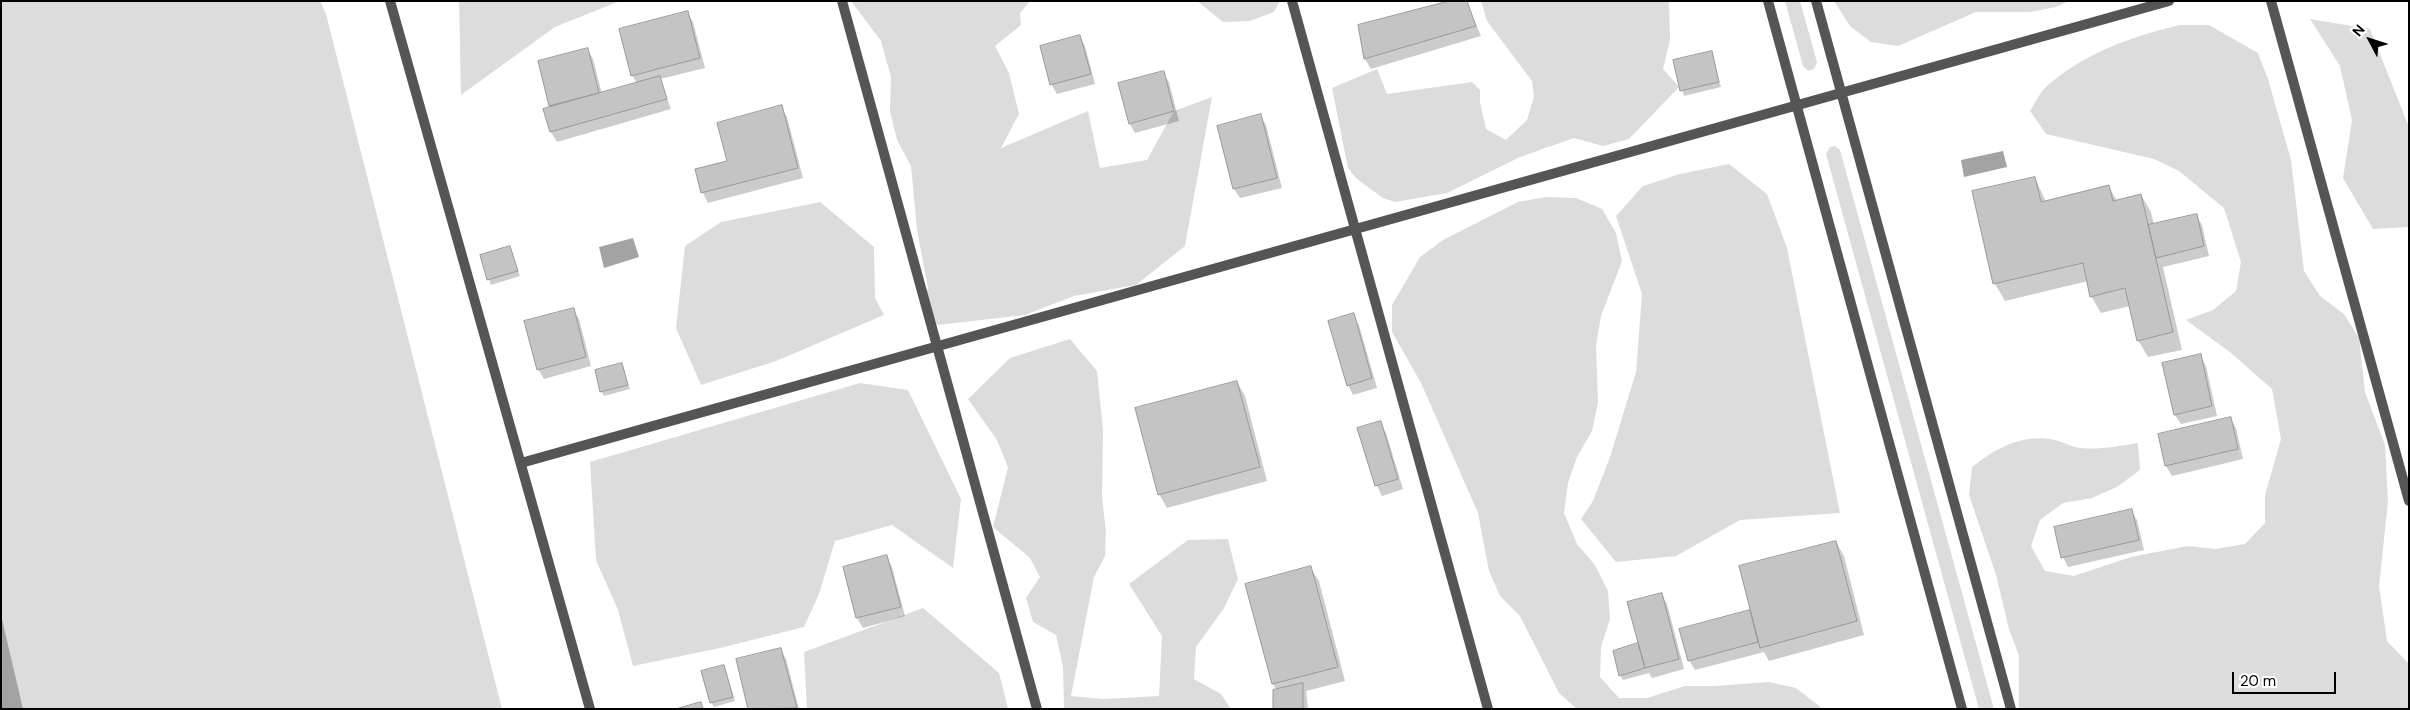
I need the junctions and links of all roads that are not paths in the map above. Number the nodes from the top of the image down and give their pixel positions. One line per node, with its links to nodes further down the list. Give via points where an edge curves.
1 (390, 1): 12 (street)
2 (842, 1): 11 (street)
3 (1292, 1): 10 (street)
4 (1768, 1): 9 (street)
5 (1816, 1): 8 (street)
6 (2169, 1): 8 (street)
7 (2271, 1): 13 (street)
8 (1842, 93): 9 (street); 18 (street)
9 (1797, 106): 10 (street); 17 (street)
10 (1355, 230): 11 (street); 16 (street)
11 (937, 347): 12 (street); 15 (street)
12 (521, 464): 14 (street)
13 (2409, 501)
14 (590, 709)
15 (1037, 709)
16 (1488, 709)
17 (1962, 709)
18 (2011, 709)

